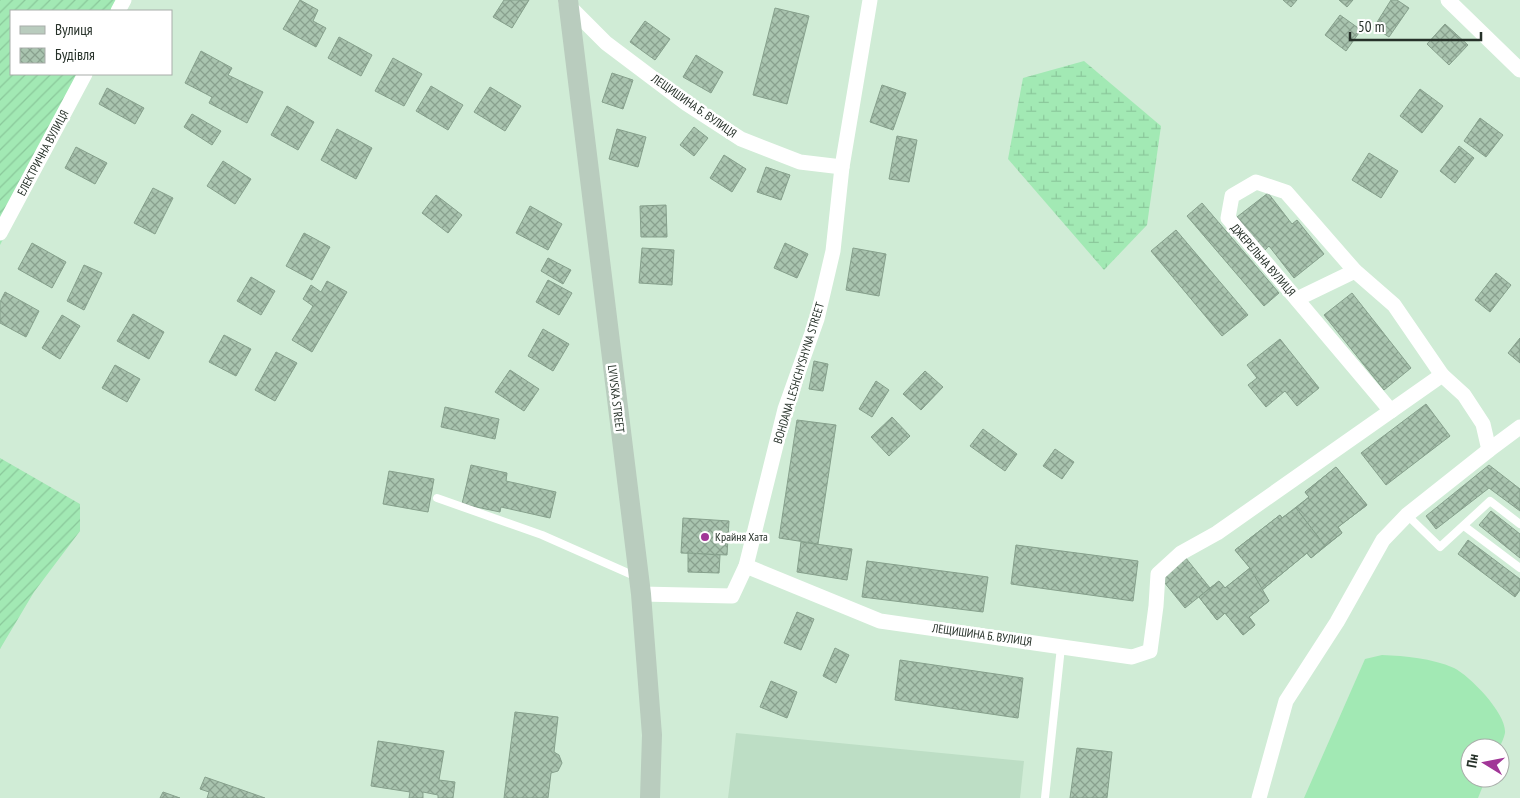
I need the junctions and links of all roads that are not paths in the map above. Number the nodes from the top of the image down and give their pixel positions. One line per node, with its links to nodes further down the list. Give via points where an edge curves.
1 (870, 0): 6 (street, BOHDANA LESHCHYSHYNA STREET)
2 (1448, 0): 4 (street)
3 (566, 1): 6 (street, ЛЕЩИШИНА Б. ВУЛИЦЯ, via 606,43 687,104 741,139 800,162); 20 (main road, LVIVSKA STREET)
4 (1520, 70)
5 (84, 75): 7 (street, ЕЛЕКТРИЧНА ВУЛИЦЯ)
6 (842, 167): 18 (street, BOHDANA LESHCHYSHYNA STREET, via 833,251 817,319 785,409)
7 (0, 233)
8 (1355, 271): 9 (street); 9 (street, ДЖЕРЕЛЬНА ВУЛИЦЯ, via 1286,192 1256,182 1232,196 1228,218); 10 (street, ДЖЕРЕЛЬНА ВУЛИЦЯ, via 1394,305)
9 (1297, 299): 11 (street, ДЖЕРЕЛЬНА ВУЛИЦЯ)
10 (1442, 375): 11 (street); 13 (street, ДЖЕРЕЛЬНА ВУЛИЦЯ, via 1464,396 1483,424)
11 (1391, 411): 21 (street, ЛЕЩИШИНА Б. ВУЛИЦЯ, via 1217,533 1181,553 1158,574 1150,651 1132,657)
12 (1520, 427): 13 (street)
13 (1489, 450): 15 (street)
14 (437, 498): 20 (lane, via 542,535)
15 (1407, 515): 17 (lane, via 1440,547); 24 (street, via 1383,540 1337,622 1286,701)
16 (1520, 524): 17 (lane, via 1490,501)
17 (1464, 526): 19 (lane)
18 (746, 566): 20 (street, via 732,596); 21 (street, ЛЕЩИШИНА Б. ВУЛИЦЯ, via 880,621)
19 (1520, 568)
20 (640, 586): 22 (main road, LVIVSKA STREET, via 652,736)
21 (1061, 647): 23 (lane)
22 (650, 798)
23 (1045, 798)
24 (1259, 798)

